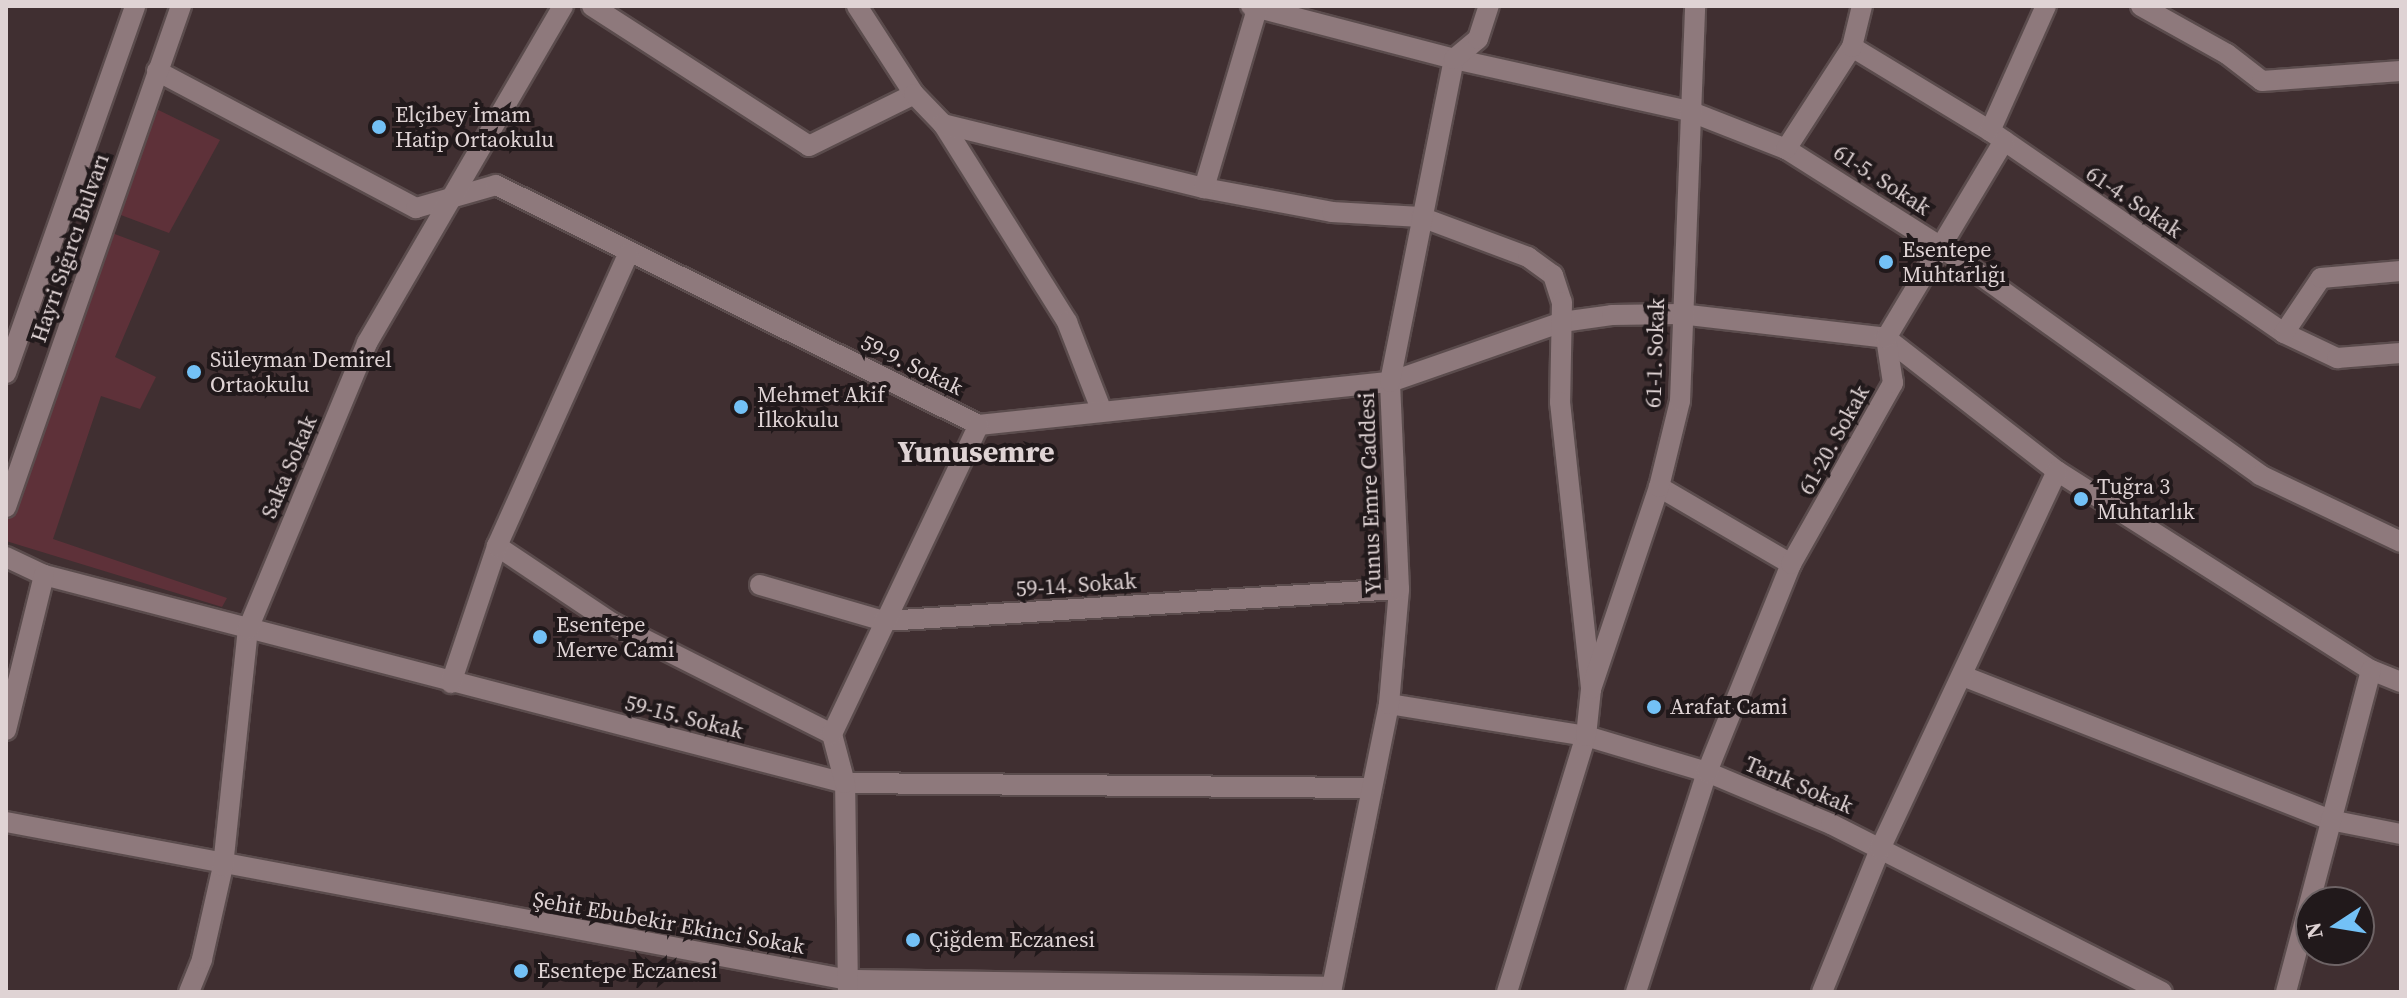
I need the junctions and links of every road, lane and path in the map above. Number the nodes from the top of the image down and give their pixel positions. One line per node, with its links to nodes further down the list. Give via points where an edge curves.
1 (135, 6): 32 (street, Hayri Sığırcı Bulvarı)
2 (181, 6): 14 (street, Hayri Sığırcı Bulvarı)
3 (563, 6): 22 (street, Saka Sokak)
4 (592, 6): 16 (street, via 809,146)
5 (857, 6): 16 (street)
6 (1255, 6): 13 (street, 61-5. Sokak); 21 (street)
7 (1489, 6): 13 (street, via 1478,39)
8 (1695, 6): 17 (street, 61-1. Sokak)
9 (1862, 6): 12 (street)
10 (2046, 6): 19 (street)
11 (2141, 6): 15 (street, via 2227,54 2262,81)
12 (1852, 47): 19 (street, 61-4. Sokak); 20 (street)
13 (1454, 59): 17 (street, 61-5. Sokak); 23 (street, Yunus Emre Caddesi)
14 (157, 71): 22 (street, 59-9. Sokak, via 416,208); 38 (street, Hayri Sığırcı Bulvarı)
15 (2401, 71)
16 (914, 94): 18 (street)
17 (1689, 111): 20 (street, 61-5. Sokak); 27 (street, 61-1. Sokak)
18 (943, 124): 21 (street); 34 (street, via 1067,322)
19 (1997, 136): 24 (street); 29 (street, 61-4. Sokak)
20 (1786, 149): 24 (street, 61-5. Sokak)
21 (1204, 188): 23 (street, via 1332,212)
22 (451, 197): 25 (street, 59-9. Sokak, via 496,185); 47 (street, Saka Sokak, via 367,343)
23 (1421, 217): 28 (street, via 1528,257 1553,275); 33 (street, Yunus Emre Caddesi)
24 (1938, 245): 30 (street); 39 (street, 61-5. Sokak, via 2260,475)
25 (628, 254): 35 (street, 59-9. Sokak); 40 (street)
26 (2401, 271): 29 (street, via 2321,278)
27 (1680, 314): 28 (street, 59-9. Sokak); 30 (street, 59-9. Sokak); 37 (street, 61-1. Sokak, via 1680,401)
28 (1562, 322): 33 (street, 59-9. Sokak); 52 (street, via 1560,402)
29 (2284, 333): 31 (street, 61-4. Sokak, via 2337,358)
30 (1886, 338): 36 (street); 42 (street, 61-20. Sokak, via 1893,383)
31 (2401, 353)
32 (6, 373)
33 (1390, 382): 34 (street, 59-9. Sokak); 45 (street, Yunus Emre Caddesi)
34 (1101, 409): 35 (street, 59-9. Sokak)
35 (979, 425): 46 (street)
36 (2057, 471): 48 (street); 49 (street)
37 (1659, 487): 42 (street); 52 (street, 61-1. Sokak)
38 (6, 507)
39 (2401, 542)
40 (497, 546): 51 (street); 55 (street, via 612,623)
41 (6, 557): 43 (street, 59-15. Sokak)
42 (1791, 564): 57 (street, 61-20. Sokak)
43 (44, 575): 47 (street, 59-15. Sokak); 54 (street)
44 (760, 585): 46 (street, 59-14. Sokak)
45 (1399, 589): 46 (street, 59-14. Sokak); 53 (street, Yunus Emre Caddesi)
46 (884, 621): 55 (street)
47 (248, 629): 51 (street, 59-15. Sokak); 64 (street, Saka Sokak)
48 (2371, 670): 50 (street); 60 (street)
49 (1963, 676): 60 (street); 63 (street)
50 (2398, 676)
51 (451, 683): 58 (street, 59-15. Sokak)
52 (1591, 689): 56 (street, 61-1. Sokak)
53 (1389, 704): 56 (street, Tarık Sokak); 59 (street, Yunus Emre Caddesi)
54 (6, 730)
55 (832, 734): 58 (street)
56 (1586, 736): 57 (street, Tarık Sokak); 68 (street, 61-1. Sokak)
57 (1707, 772): 63 (street, Tarık Sokak); 69 (street, 61-20. Sokak)
58 (845, 783): 59 (street, 59-15. Sokak); 65 (street)
59 (1370, 788): 66 (street, Yunus Emre Caddesi)
60 (2330, 820): 62 (street); 72 (street)
61 (6, 822): 64 (street, Şehit Ebubekir Ekinci Sokak)
62 (2401, 834)
63 (1880, 849): 70 (street); 71 (street, Tarık Sokak)
64 (223, 866): 65 (street, Şehit Ebubekir Ekinci Sokak); 67 (street, Saka Sokak)
65 (848, 986): 66 (street, Şehit Ebubekir Ekinci Sokak)
66 (1332, 989)
67 (189, 992)
68 (1507, 992)
69 (1636, 992)
70 (1822, 992)
71 (2162, 992)
72 (2286, 992)

